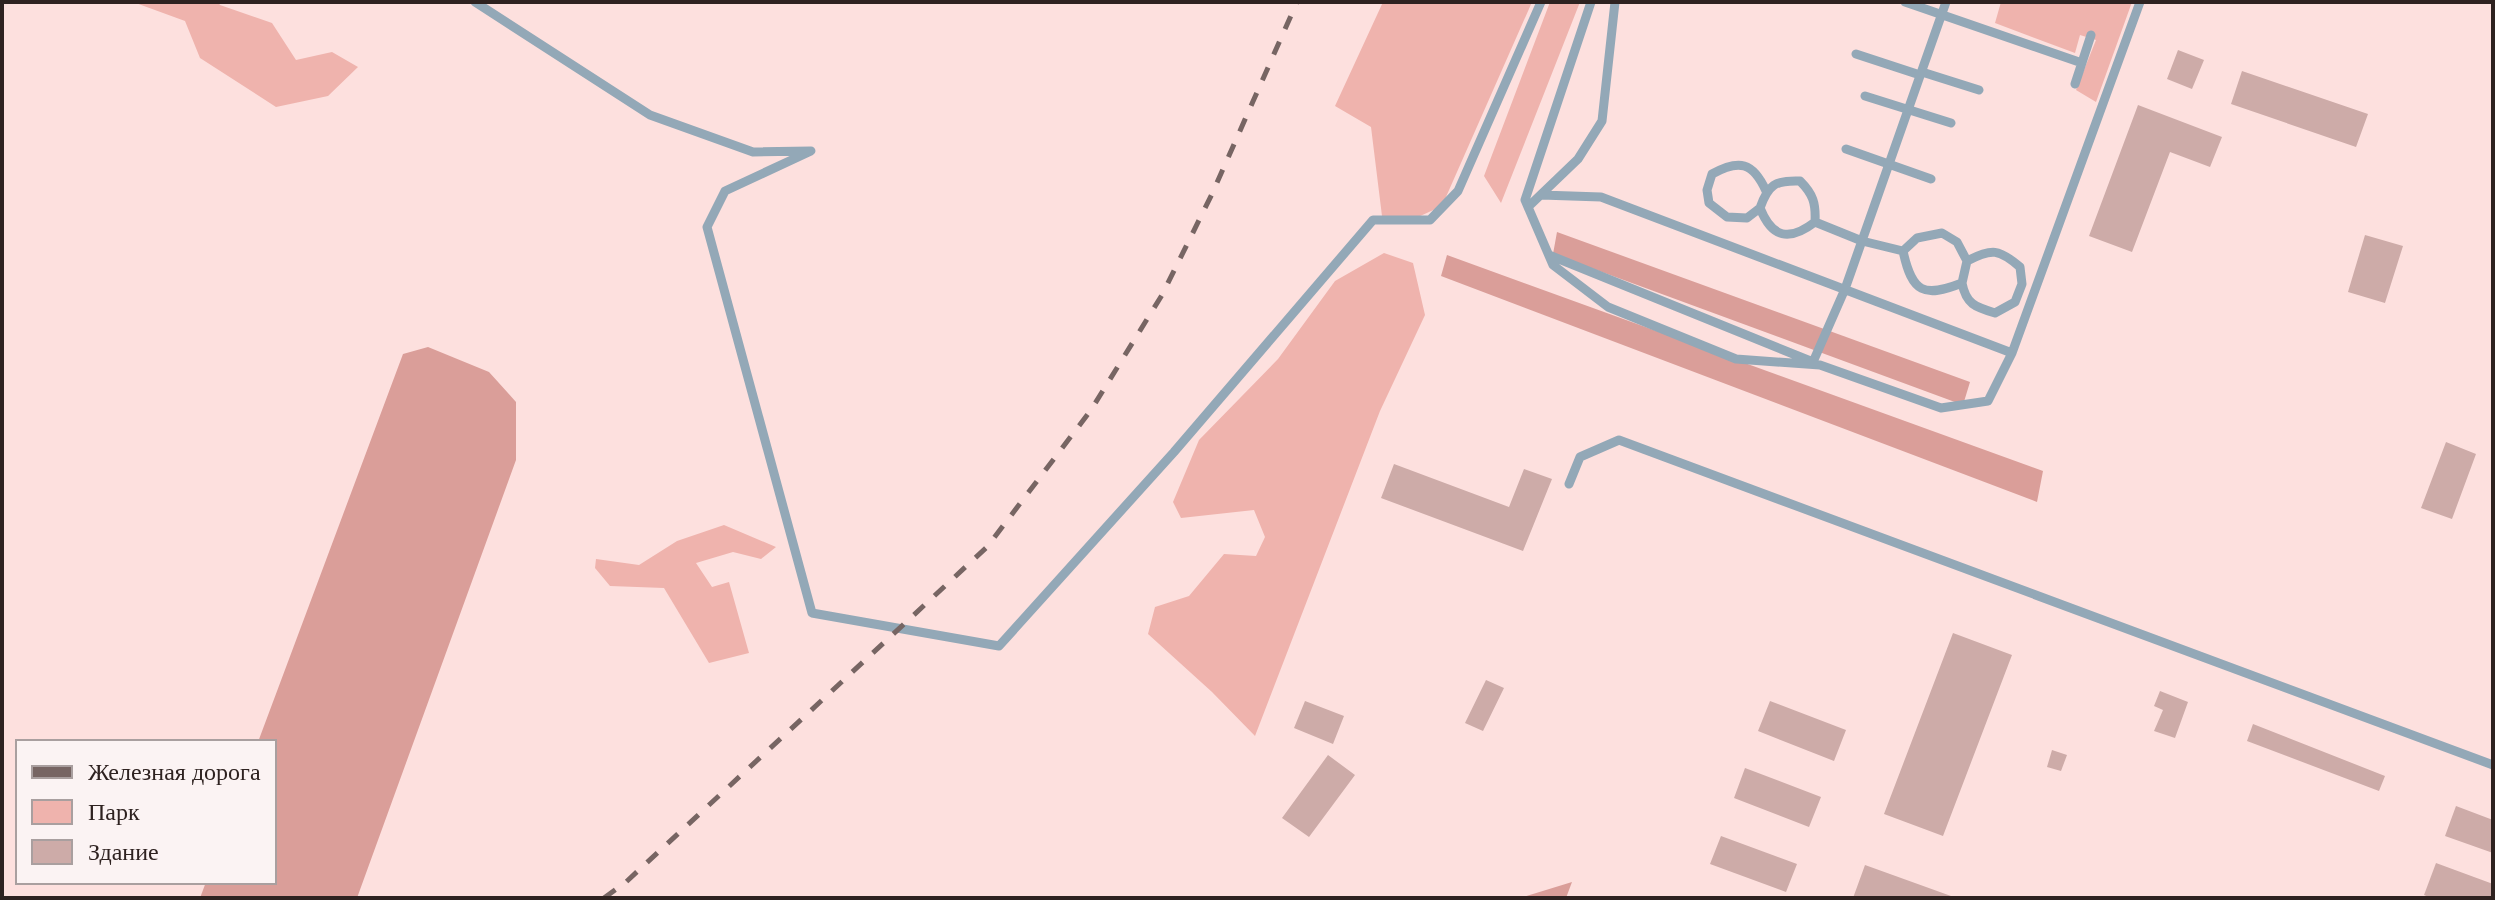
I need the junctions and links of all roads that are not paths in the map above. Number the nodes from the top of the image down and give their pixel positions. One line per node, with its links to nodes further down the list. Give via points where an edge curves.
1 (475, 2): 2 (lane, via 650,115 753,152 811,151 725,191 707,227 812,613 999,646 1373,220 1430,220 1458,191)
2 (1541, 2)
3 (1591, 2): 23 (lane, via 1525,200)
4 (1615, 2): 22 (lane, via 1602,121 1578,159)
5 (1905, 2): 8 (lane)
6 (1946, 2): 8 (lane)
7 (2140, 2): 32 (lane)
8 (1942, 14): 11 (lane); 12 (lane)
9 (2091, 35): 11 (lane)
10 (1856, 54): 12 (lane)
11 (2082, 63): 13 (lane)
12 (1921, 74): 14 (lane); 16 (lane)
13 (2075, 84)
14 (1979, 90)
15 (1865, 96): 16 (lane)
16 (1908, 109): 17 (lane); 19 (lane)
17 (1951, 123)
18 (1846, 149): 19 (lane)
19 (1889, 163): 20 (lane); 26 (lane)
20 (1931, 179)
21 (1766, 191): 24 (lane); 24 (lane, via 1759,175 1744,165 1729,165 1712,174 1709,203 1727,217 1747,218); 25 (lane, via 1781,180 1800,181 1812,193)
22 (1541, 195): 23 (lane); 31 (lane, via 1601,197)
23 (1528, 207): 28 (lane)
24 (1760, 208): 25 (lane, via 1766,224 1779,233 1800,234)
25 (1815, 222): 26 (lane)
26 (1862, 241): 27 (lane); 31 (lane)
27 (1903, 251): 29 (lane, via 1917,238 1942,233 1957,242); 30 (lane, via 1908,274 1925,291)
28 (1549, 255): 33 (lane); 33 (lane, via 1553,265 1608,307 1736,359)
29 (1967, 261): 30 (lane); 30 (lane, via 1985,252 2003,253 2020,267 2022,284 2015,302 1995,313 1974,307)
30 (1962, 283)
31 (1845, 289): 32 (lane); 33 (lane)
32 (2012, 353): 33 (lane, via 1988,401 1941,408)
33 (1816, 363)
34 (1569, 484): 35 (lane, via 1580,457 1619,440)
35 (2493, 765)

